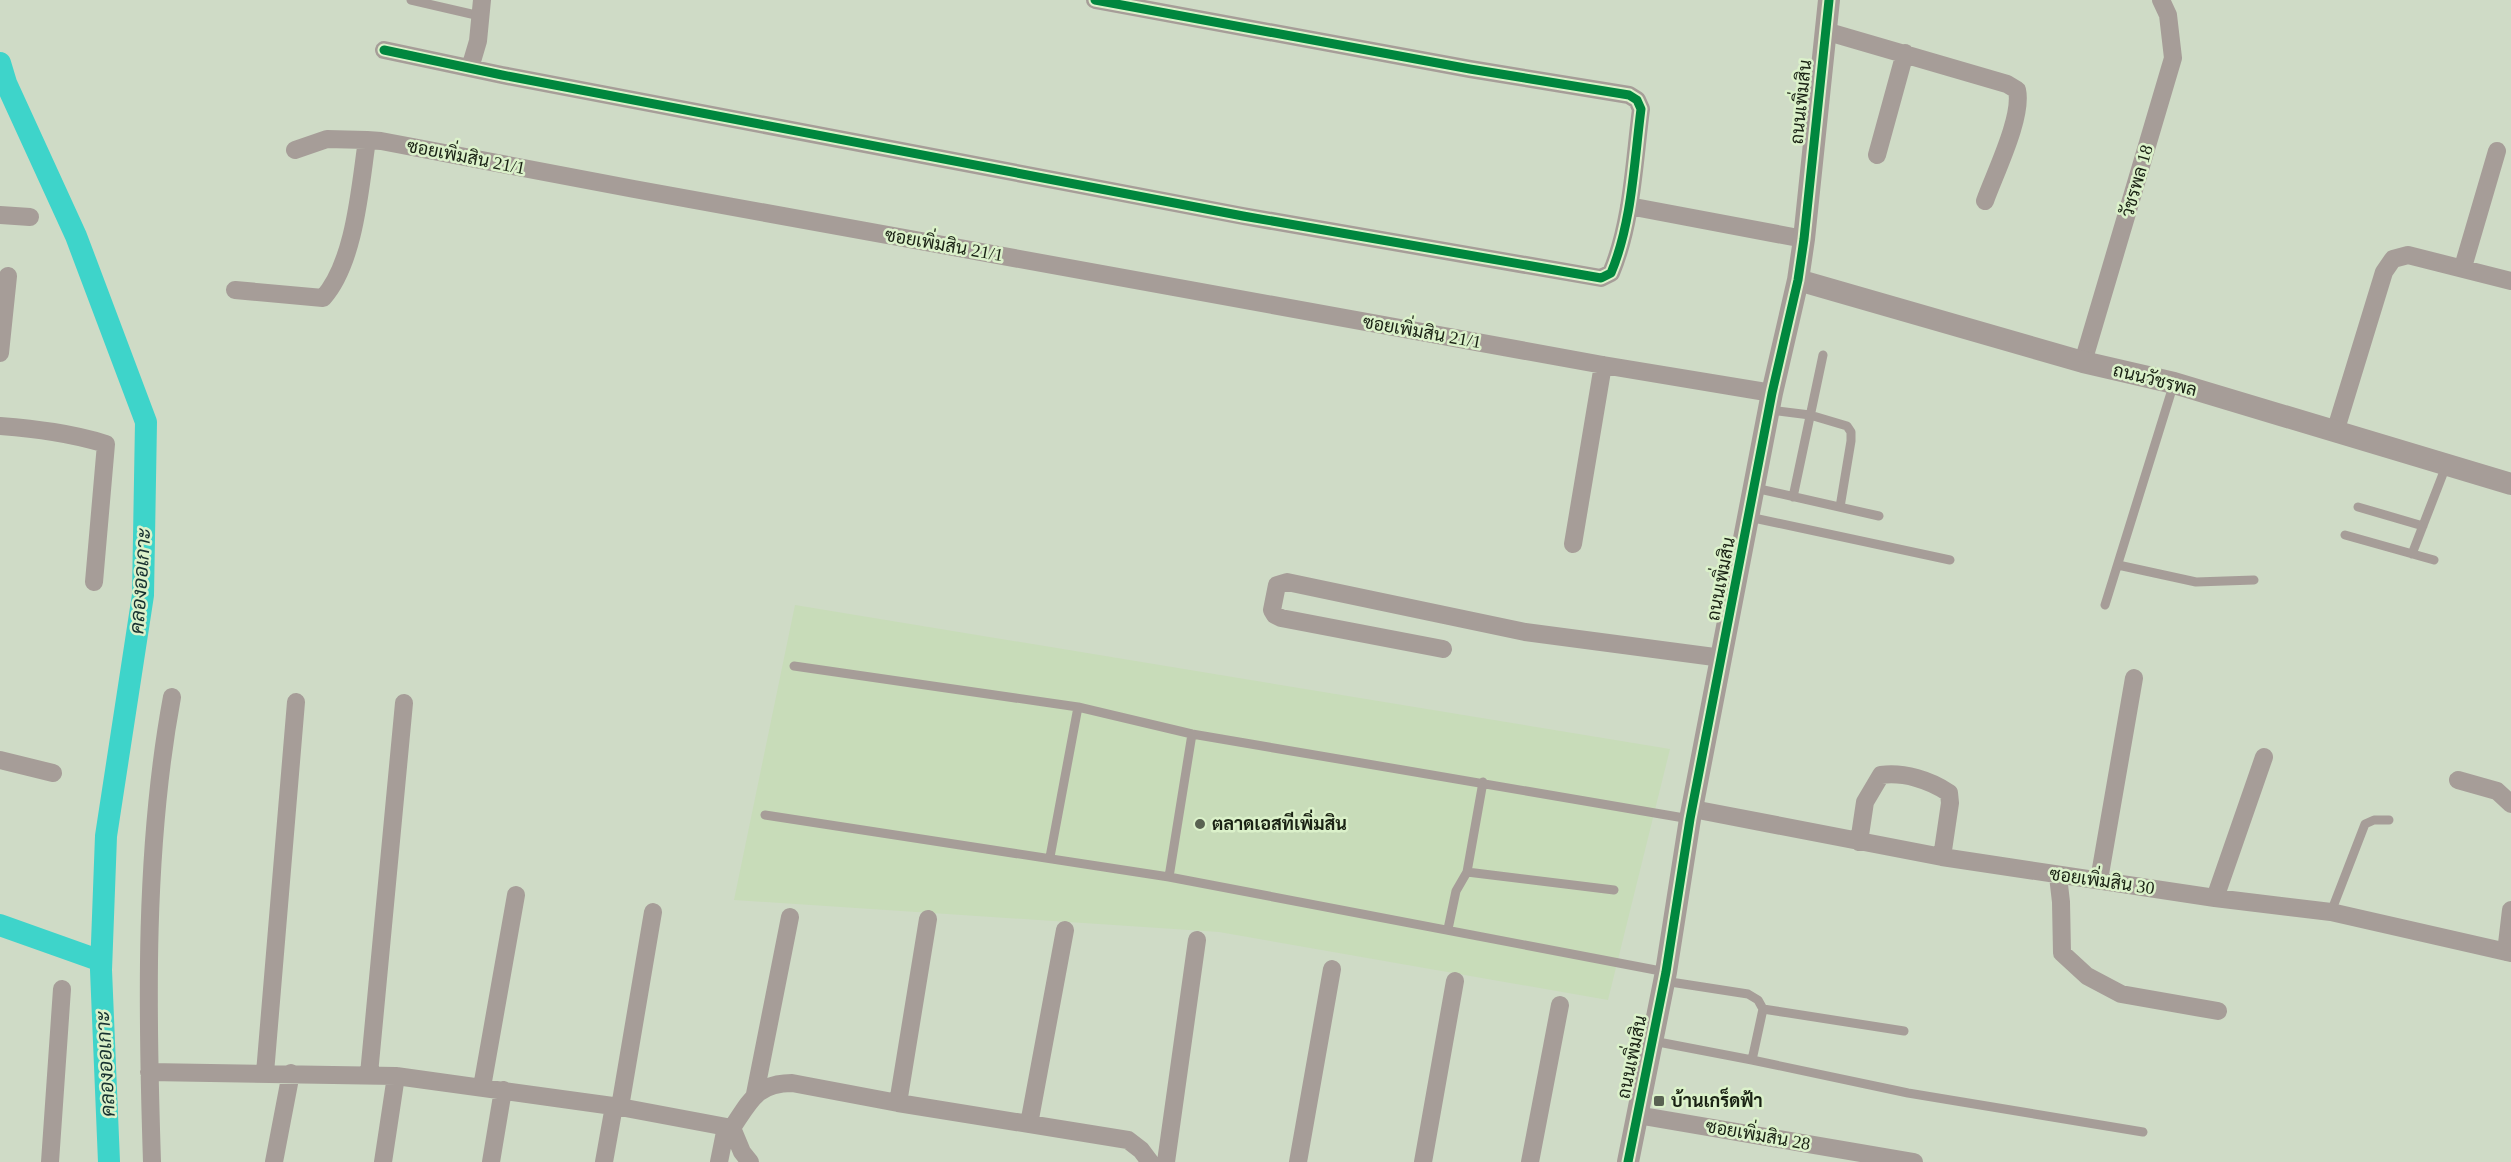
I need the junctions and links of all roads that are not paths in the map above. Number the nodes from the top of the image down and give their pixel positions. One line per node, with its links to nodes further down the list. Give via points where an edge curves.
1 (411, 0): 5 (lane)
2 (1095, 0): 15 (street, via 1629,95 1641,109)
3 (1829, 0): 6 (street, ถนนเพิ่มสิน)
4 (2161, 0): 26 (street, วัชรพล 18, via 2168,15 2173,58)
5 (481, 8): 9 (street)
6 (1825, 30): 8 (street); 18 (street, ถนนเพิ่มสิน)
7 (384, 50): 9 (street)
8 (1905, 54): 13 (street); 14 (street, via 2017,90 2020,101 2014,124)
9 (470, 68): 15 (street, via 1243,216 1601,278 1611,273 1617,259)
10 (367, 140): 11 (street, ซอยเพิ่มสิน 21/1, via 327,139); 23 (street, via 351,236 340,272 323,298); 27 (street, ซอยเพิ่มสิน 21/1)
11 (295, 150)
12 (2497, 151): 19 (street)
13 (1877, 155)
14 (1985, 201)
15 (1629, 206): 18 (street)
16 (0, 215): 17 (street)
17 (30, 217)
18 (1804, 239): 21 (street, ถนนเพิ่มสิน)
19 (2463, 267): 22 (street); 32 (street, via 2408,255 2393,259 2384,272)
20 (8, 276): 24 (street)
21 (1798, 280): 26 (street, ถนนวัชรพล); 29 (street, ถนนเพิ่มสิน)
22 (2511, 281)
23 (235, 290)
24 (0, 353)
25 (1823, 355): 30 (lane)
26 (2084, 362): 28 (street, ถนนวัชรพล)
27 (1603, 365): 29 (street, ซอยเพิ่มสิน 21/1); 43 (street)
28 (2174, 384): 32 (street, ถนนวัชรพล); 47 (lane)
29 (1771, 401): 30 (lane); 35 (street, ถนนเพิ่มสิน)
30 (1810, 415): 36 (lane); 37 (lane, via 1841,423 1851,432)
31 (0, 426): 49 (street, via 47,430 106,444)
32 (2335, 432): 33 (street, ถนนวัชรพล)
33 (2446, 466): 34 (street, ถนนวัชรพล); 41 (lane)
34 (2511, 484)
35 (1755, 488): 36 (lane); 40 (street, ถนนเพิ่มสิน)
36 (1793, 497): 37 (lane)
37 (1840, 507): 39 (lane)
38 (2358, 507): 41 (lane)
39 (1879, 516)
40 (1749, 517): 45 (lane); 52 (street, ถนนเพิ่มสิน)
41 (2423, 526): 44 (lane)
42 (2345, 535): 44 (lane)
43 (1573, 544)
44 (2412, 554): 46 (lane)
45 (1950, 560)
46 (2434, 561)
47 (2118, 565): 48 (lane, via 2196,582); 50 (lane)
48 (2254, 580)
49 (94, 582)
50 (2105, 605)
51 (1443, 649): 52 (street, via 1281,618 1272,610 1277,585 1287,582 1526,632)
52 (1722, 658): 66 (street, ถนนเพิ่มสิน)
53 (794, 666): 58 (lane)
54 (2134, 678): 75 (street)
55 (172, 697): 98 (street, via 157,800)
56 (296, 702): 99 (street)
57 (404, 703): 101 (street)
58 (1078, 706): 59 (lane); 70 (lane)
59 (1192, 734): 64 (lane); 74 (lane)
60 (2264, 757): 78 (street)
61 (0, 760): 62 (street)
62 (53, 773)
63 (2458, 780): 65 (street, via 2497,791)
64 (1483, 782): 66 (lane); 72 (lane)
65 (2511, 804)
66 (1691, 814): 69 (street, ซอยเพิ่มสิน 30); 89 (street, ถนนเพิ่มสิน)
67 (765, 816): 70 (lane)
68 (2389, 820): 81 (lane, via 2365,824)
69 (1859, 843): 71 (street, ซอยเพิ่มสิน 30); 71 (street, via 1865,802 1881,775 1892,773 1927,781 1949,793)
70 (1050, 857): 74 (lane)
71 (1942, 857): 73 (street, ซอยเพิ่มสิน 30)
72 (1467, 872): 76 (lane); 84 (lane, via 1456,891)
73 (2058, 876): 75 (street, ซอยเพิ่มสิน 30); 94 (street, via 2062,953 2087,976 2121,994)
74 (1169, 877): 84 (lane)
75 (2099, 880): 78 (street, ซอยเพิ่มสิน 30)
76 (1614, 890)
77 (516, 895): 103 (street)
78 (2215, 898): 81 (street, ซอยเพิ่มสิน 30)
79 (2511, 910): 87 (street)
80 (653, 912): 107 (street)
81 (2331, 912): 87 (street, ซอยเพิ่มสิน 30)
82 (790, 917): 105 (street)
83 (928, 919): 106 (street)
84 (1448, 929): 89 (lane)
85 (1065, 930): 109 (street)
86 (1197, 940): 121 (street)
87 (2508, 952)
88 (1332, 969): 122 (street)
89 (1665, 976): 93 (lane, via 1748,994 1758,1000); 96 (street, ถนนเพิ่มสิน)
90 (1455, 981): 123 (street)
91 (62, 989): 112 (street)
92 (1560, 1005): 124 (street)
93 (1762, 1009): 95 (lane); 97 (lane)
94 (2218, 1011)
95 (1904, 1031)
96 (1653, 1041): 97 (lane); 108 (street, ถนนเพิ่มสิน)
97 (1752, 1060): 111 (lane, via 1908,1093)
98 (149, 1072): 99 (street); 113 (street)
99 (265, 1073): 100 (street)
100 (291, 1073): 101 (street); 114 (street)
101 (369, 1074): 102 (street)
102 (396, 1076): 103 (street); 115 (street)
103 (482, 1087): 104 (street)
104 (503, 1090): 107 (street); 116 (street)
105 (755, 1094): 106 (street, via 776,1083 792,1083); 110 (street)
106 (898, 1103): 109 (street)
107 (617, 1107): 110 (street); 117 (street)
108 (1637, 1115): 125 (street, ถนนเพิ่มสิน); 126 (street, ซอยเพิ่มสิน 28)
109 (1029, 1124): 120 (street, via 1128,1140)
110 (729, 1127): 118 (street); 119 (street)
111 (2143, 1132)
112 (50, 1162)
113 (152, 1162)
114 (274, 1162)
115 (383, 1162)
116 (491, 1162)
117 (604, 1162)
118 (719, 1162)
119 (750, 1162)
120 (1150, 1162)
121 (1166, 1162)
122 (1298, 1162)
123 (1423, 1162)
124 (1530, 1162)
125 (1628, 1162)
126 (1914, 1162)

